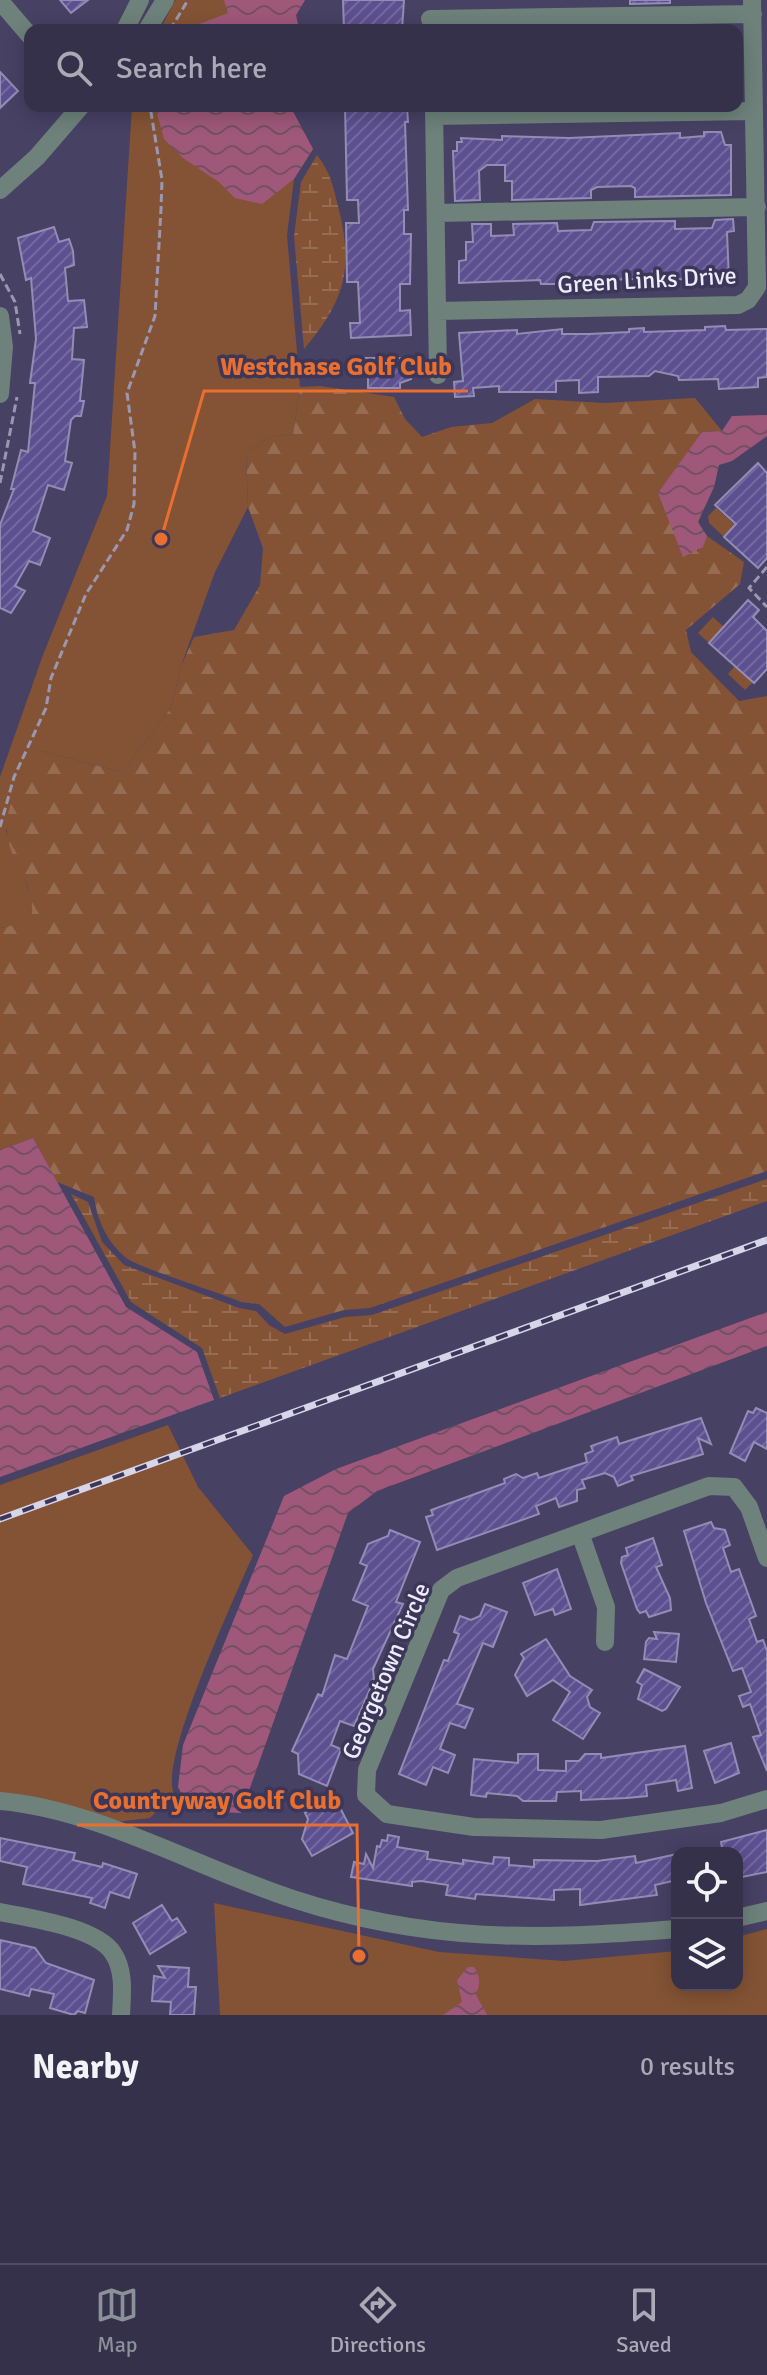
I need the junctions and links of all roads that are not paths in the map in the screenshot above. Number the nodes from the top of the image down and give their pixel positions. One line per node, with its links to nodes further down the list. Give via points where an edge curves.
1 (140, 0): 6 (street)
2 (165, 0): 7 (street)
3 (0, 1): 8 (street)
4 (753, 7): 5 (street); 10 (street, Green Links Drive)
5 (430, 16)
6 (128, 24)
7 (151, 24)
8 (24, 29)
9 (743, 111): 10 (street)
10 (754, 111): 14 (street, Green Links Drive)
11 (76, 112): 13 (street)
12 (434, 112): 15 (street)
13 (0, 190)
14 (757, 207): 15 (street); 16 (street, Green Links Drive, via 757,287 738,305)
15 (436, 213): 16 (street)
16 (437, 311): 18 (street)
17 (0, 316): 19 (street)
18 (438, 375)
19 (0, 394)
20 (580, 1533): 21 (street, Georgetown Circle, via 709,1486 734,1487 749,1507); 22 (street, via 606,1607); 23 (street, Georgetown Circle, via 457,1578 441,1590 367,1770 366,1795 387,1814 474,1827 601,1830 721,1813)
21 (767, 1558)
22 (605, 1642)
23 (767, 1799)
24 (0, 1801): 28 (street, via 86,1820 292,1899 382,1924 472,1936 578,1937)
25 (767, 1911): 27 (street)
26 (0, 1912): 29 (street, via 93,1937 112,1952 122,1979)
27 (743, 1917)
28 (671, 1929)
29 (121, 2015)

